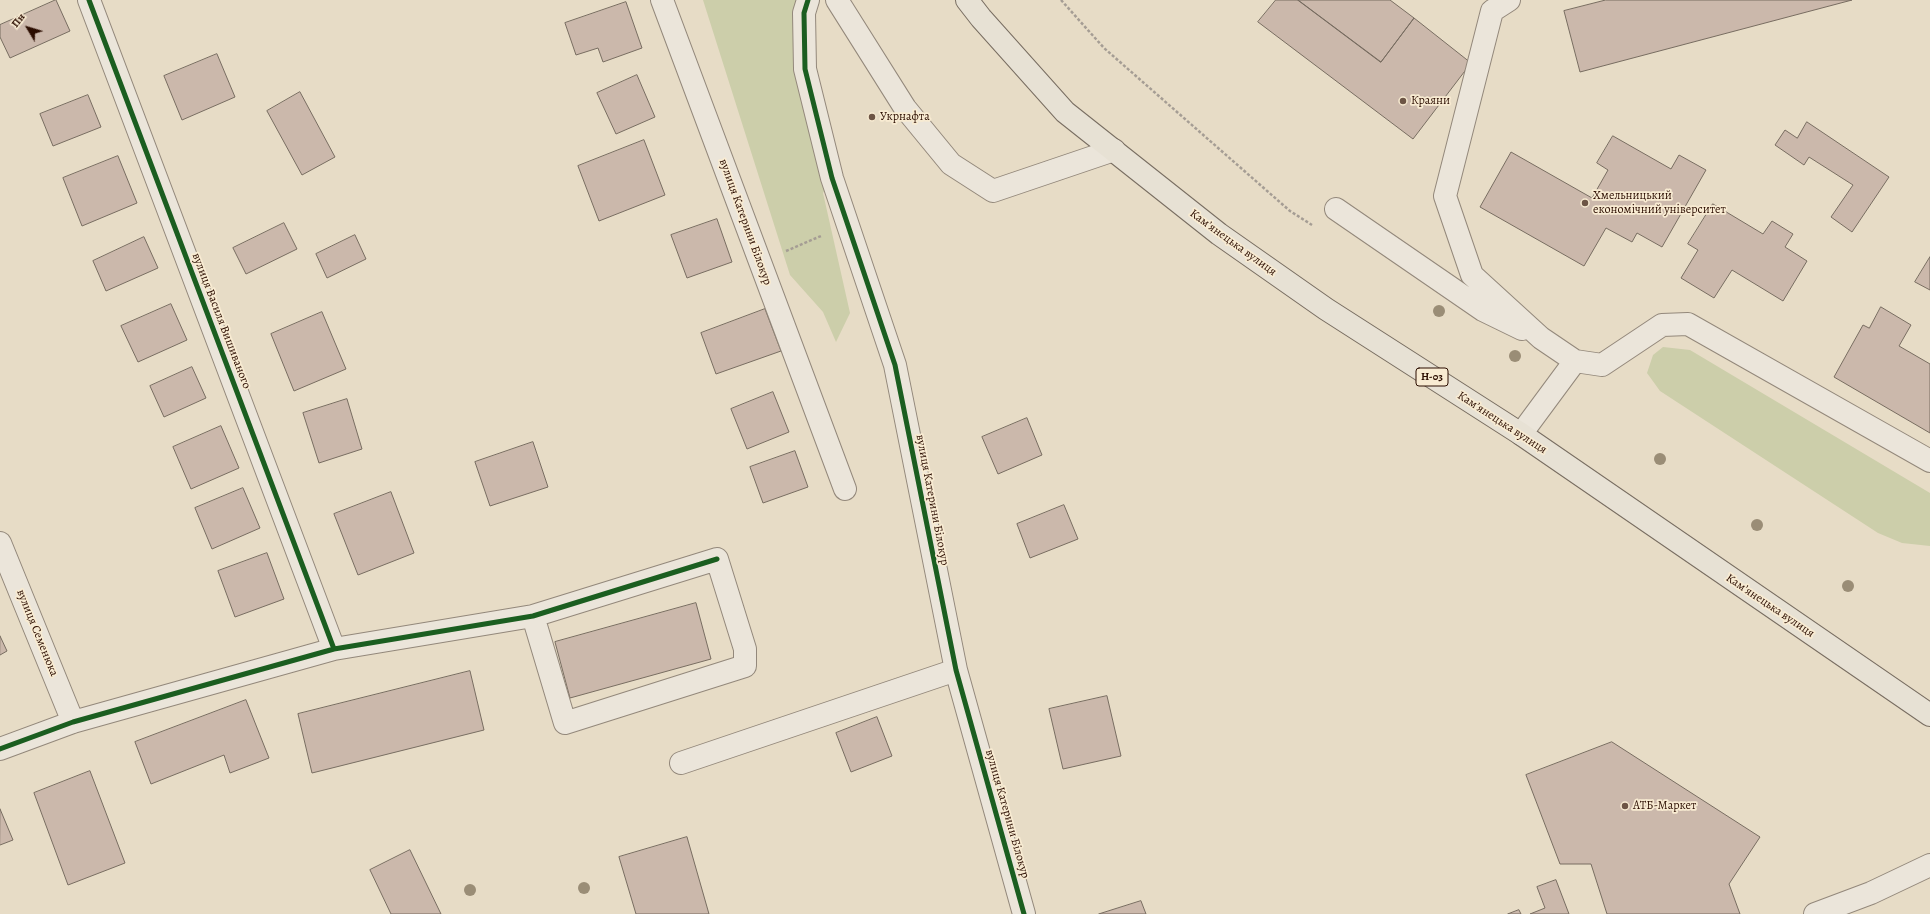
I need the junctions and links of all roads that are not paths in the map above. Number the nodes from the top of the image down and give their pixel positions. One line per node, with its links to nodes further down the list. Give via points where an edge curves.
1 (89, 0): 16 (street, вулиця Василя Вишиваного)
2 (662, 0): 13 (street, вулиця Катерини Білокур)
3 (808, 0): 17 (street, вулиця Катерини Білокур, via 804,13 805,69 832,178 895,365)
4 (837, 0): 7 (street, via 905,108 951,164 994,191)
5 (966, 0): 7 (main road, Камʼянецька вулиця / Н-03, via 1065,112)
6 (1495, 4): 9 (street, via 1445,196 1472,275)
7 (1114, 150): 11 (main road, Камʼянецька вулиця / Н-03, via 1219,234 1326,309)
8 (1336, 209): 9 (street, via 1483,310)
9 (1541, 338): 10 (street)
10 (1575, 361): 11 (street); 12 (street, via 1602,365 1662,325 1688,324)
11 (1521, 434): 18 (main road, Камʼянецька вулиця / Н-03)
12 (1930, 461)
13 (845, 489)
14 (0, 544): 19 (street, вулиця Семенюка)
15 (533, 616): 15 (street, via 717,559 745,649 745,666 565,723); 16 (street)
16 (334, 649): 19 (street)
17 (956, 670): 21 (street); 23 (street, вулиця Катерини Білокур)
18 (1930, 715)
19 (73, 722): 20 (street)
20 (0, 749)
21 (681, 763)
22 (1930, 865): 24 (street, via 1871,893)
23 (1024, 914)
24 (1815, 914)

